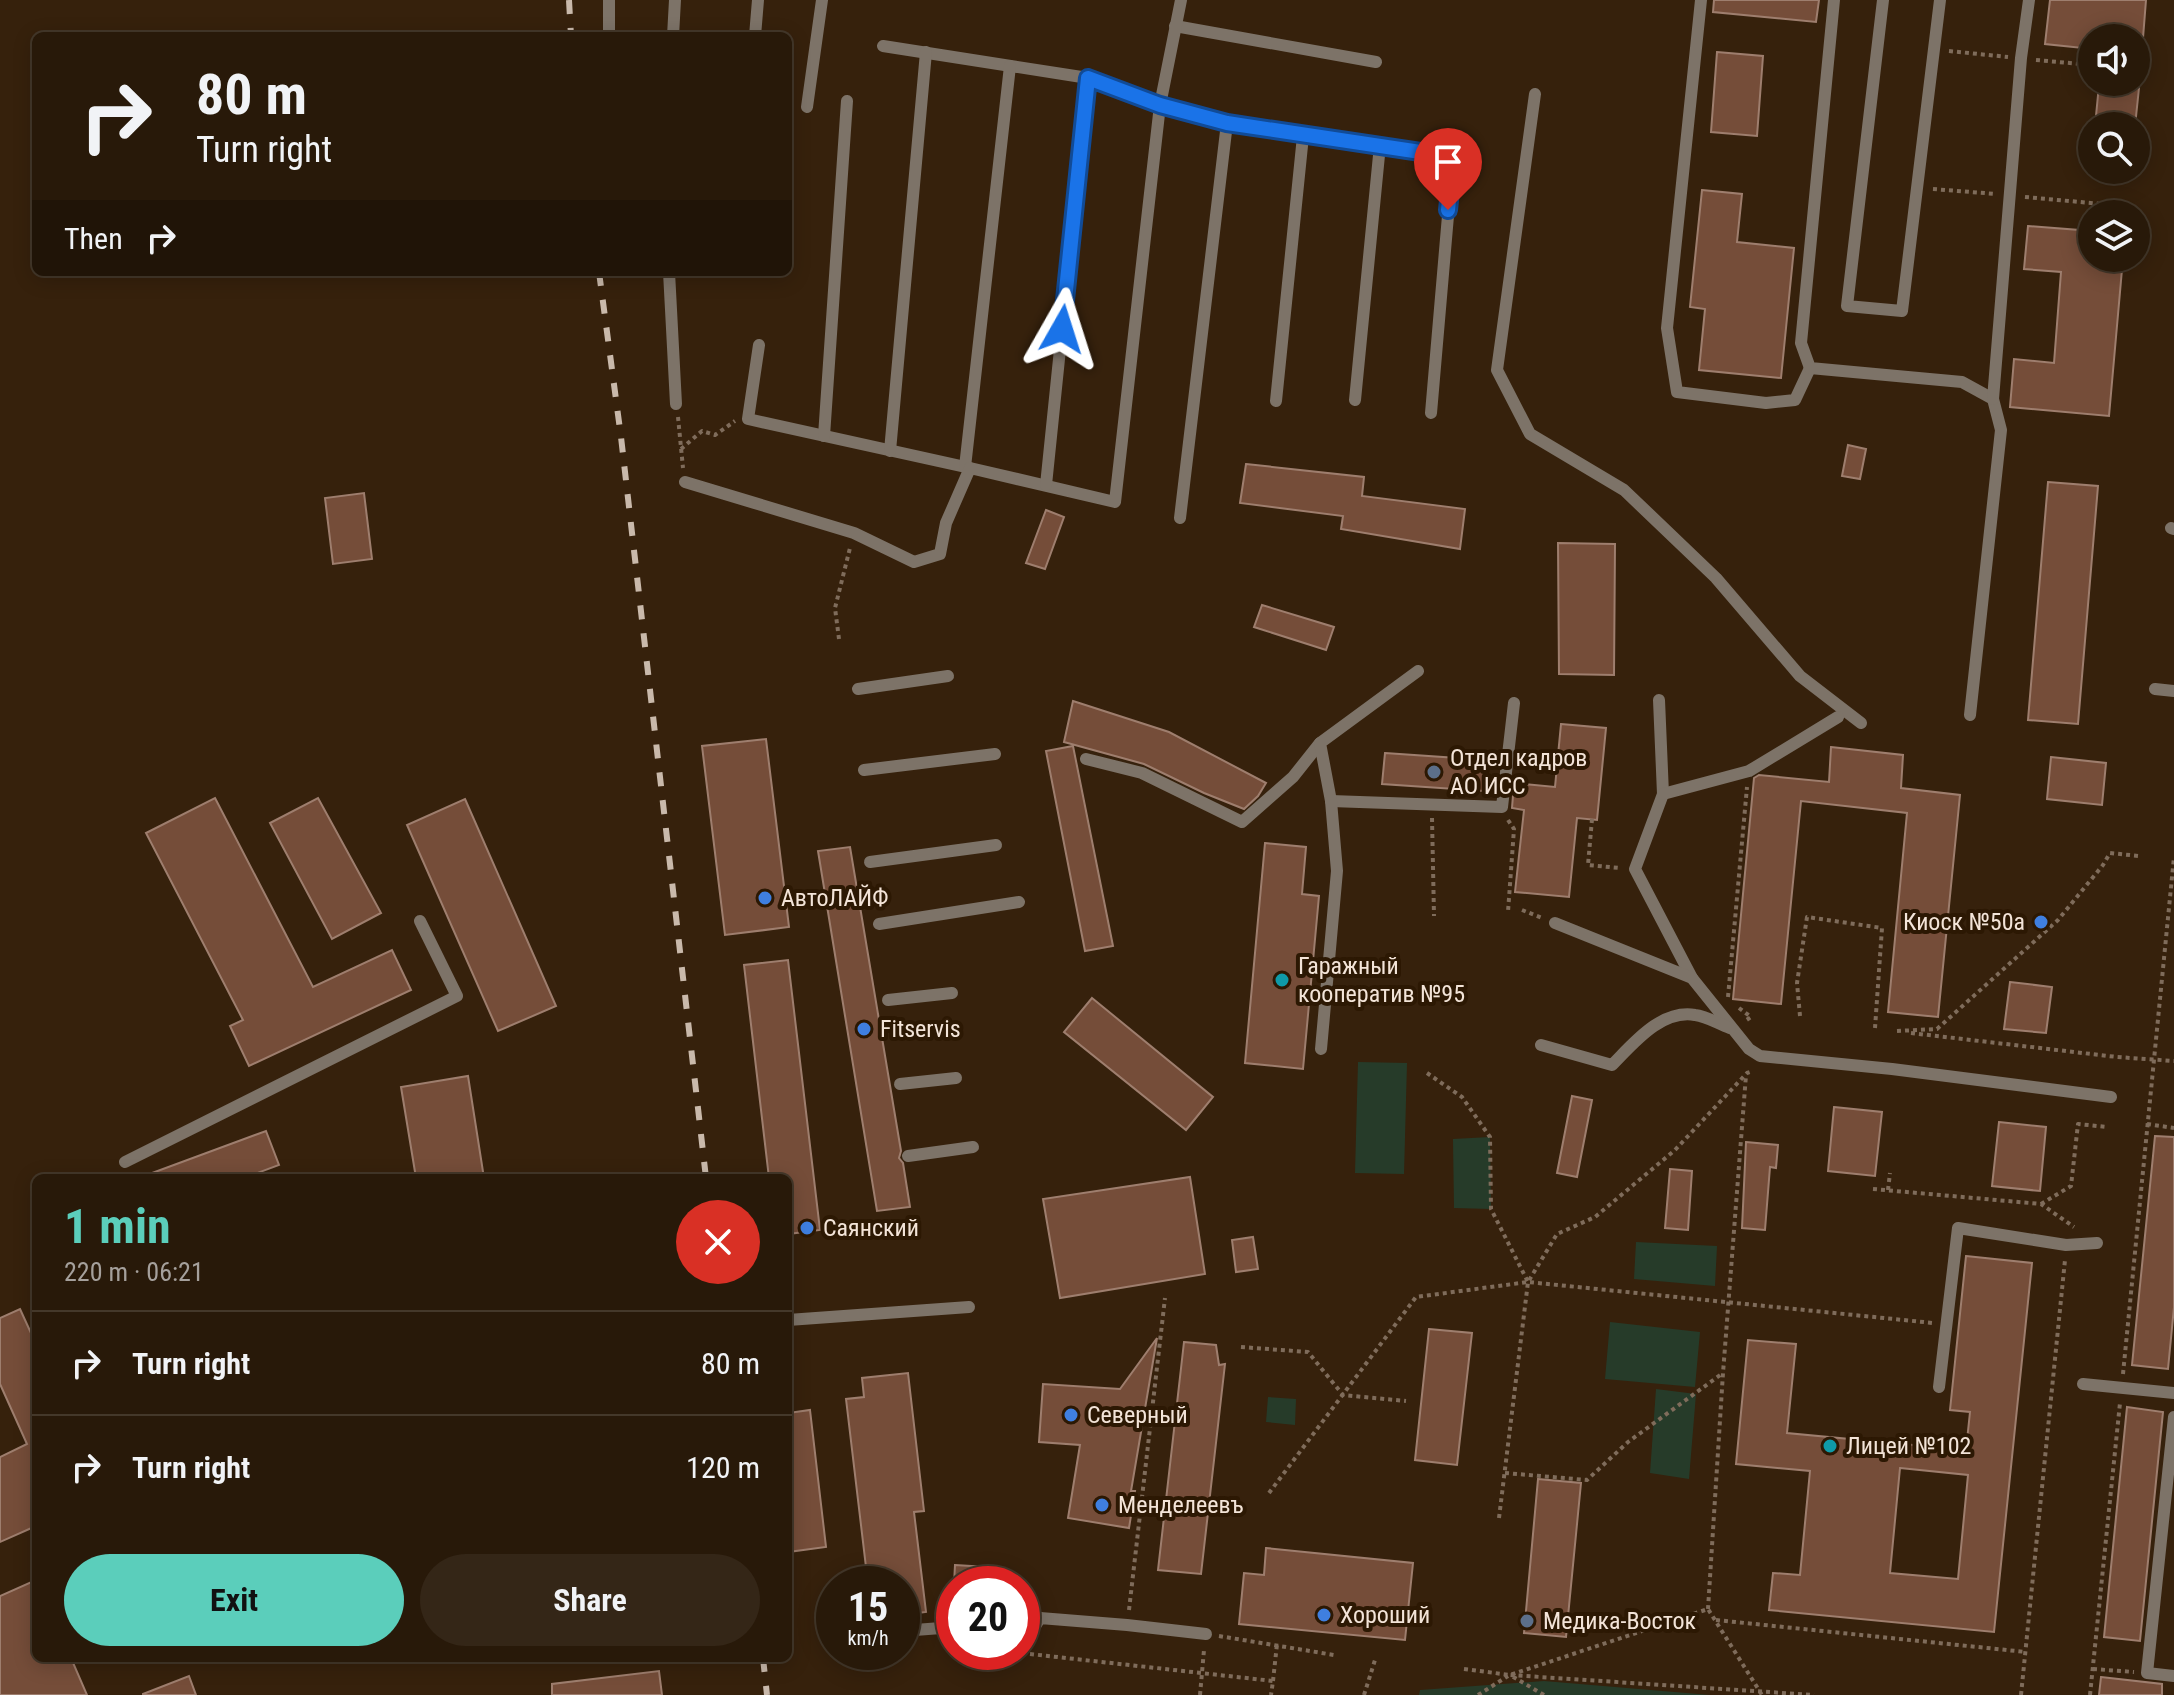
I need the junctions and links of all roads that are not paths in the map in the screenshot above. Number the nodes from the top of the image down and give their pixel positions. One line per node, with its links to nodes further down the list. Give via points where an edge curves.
1 (609, 0): 12 (lane)
2 (675, 0): 13 (lane)
3 (758, 0): 14 (lane)
4 (822, 0): 23 (lane)
5 (1181, 0): 11 (lane)
6 (1701, 0): 29 (lane, via 1667,328 1677,392 1766,403 1795,400)
7 (1834, 0): 29 (lane, via 1801,343)
8 (1883, 0): 9 (lane, via 1847,306 1902,311)
9 (1940, 0)
10 (2029, 0): 30 (lane)
11 (1175, 26): 17 (lane); 22 (lane)
12 (609, 32)
13 (673, 32)
14 (755, 32)
15 (883, 46): 16 (lane)
16 (926, 52): 18 (lane); 36 (lane)
17 (1376, 62)
18 (1010, 66): 19 (lane); 37 (lane)
19 (1088, 78): 22 (lane); 39 (lane)
20 (1535, 94): 50 (lane, via 1497,370 1530,434 1624,490 1716,578 1800,676)
21 (847, 101): 35 (lane)
22 (1160, 105): 24 (lane); 39 (lane, via 1115,502)
23 (807, 107)
24 (1227, 123): 25 (lane); 40 (lane)
25 (1303, 136): 26 (lane); 32 (lane)
26 (1380, 145): 31 (lane); 34 (lane, via 1447,156 1451,181)
27 (669, 276): 33 (lane)
28 (759, 345): 35 (lane, via 748,419)
29 (1810, 368): 30 (lane, via 1962,382)
30 (1993, 399): 48 (lane, via 2001,430)
31 (1355, 400)
32 (1276, 401)
33 (676, 404)
34 (1431, 413)
35 (824, 436): 36 (lane)
36 (890, 451): 37 (lane)
37 (968, 467): 38 (lane, via 940,554 914,562 854,533); 39 (lane)
38 (685, 482)
39 (1046, 485)
40 (1180, 518)
41 (1418, 671): 51 (lane)
42 (948, 676): 43 (lane)
43 (858, 689)
44 (2155, 689): 45 (lane)
45 (2174, 691)
46 (1659, 700): 55 (lane)
47 (1514, 703): 56 (lane, via 1502,807)
48 (1970, 715)
49 (1838, 717): 55 (lane, via 1749,771)
50 (1861, 723)
51 (1320, 743): 53 (lane, via 1293,777 1242,822 1142,773); 56 (lane)
52 (995, 754): 54 (lane)
53 (1086, 759)
54 (864, 770)
55 (1663, 794): 63 (lane, via 1635,869)
56 (1331, 801): 68 (lane, via 1337,871)
57 (996, 845): 58 (lane)
58 (870, 862)
59 (1019, 902): 62 (lane)
60 (420, 921): 74 (lane, via 457,996)
61 (1555, 923): 63 (lane)
62 (879, 924)
63 (1692, 978): 66 (lane)
64 (952, 993): 65 (lane)
65 (888, 1000)
66 (1733, 1029): 67 (lane, via 1694,1014 1670,1017 1641,1035 1612,1065); 71 (lane, via 1760,1056)
67 (1541, 1045)
68 (1321, 1049)
69 (956, 1078): 70 (lane)
70 (900, 1084)
71 (2111, 1097)
72 (973, 1147): 73 (lane)
73 (908, 1156)
74 (125, 1162)
75 (2097, 1243): 79 (lane, via 2066,1245 1958,1228)
76 (969, 1307): 77 (lane)
77 (792, 1320)
78 (2083, 1384): 80 (lane)
79 (1939, 1387)
80 (2174, 1393)
81 (2174, 1417): 84 (lane, via 2147,1673)
82 (1040, 1618): 83 (lane)
83 (1206, 1634)
84 (2174, 1676)

